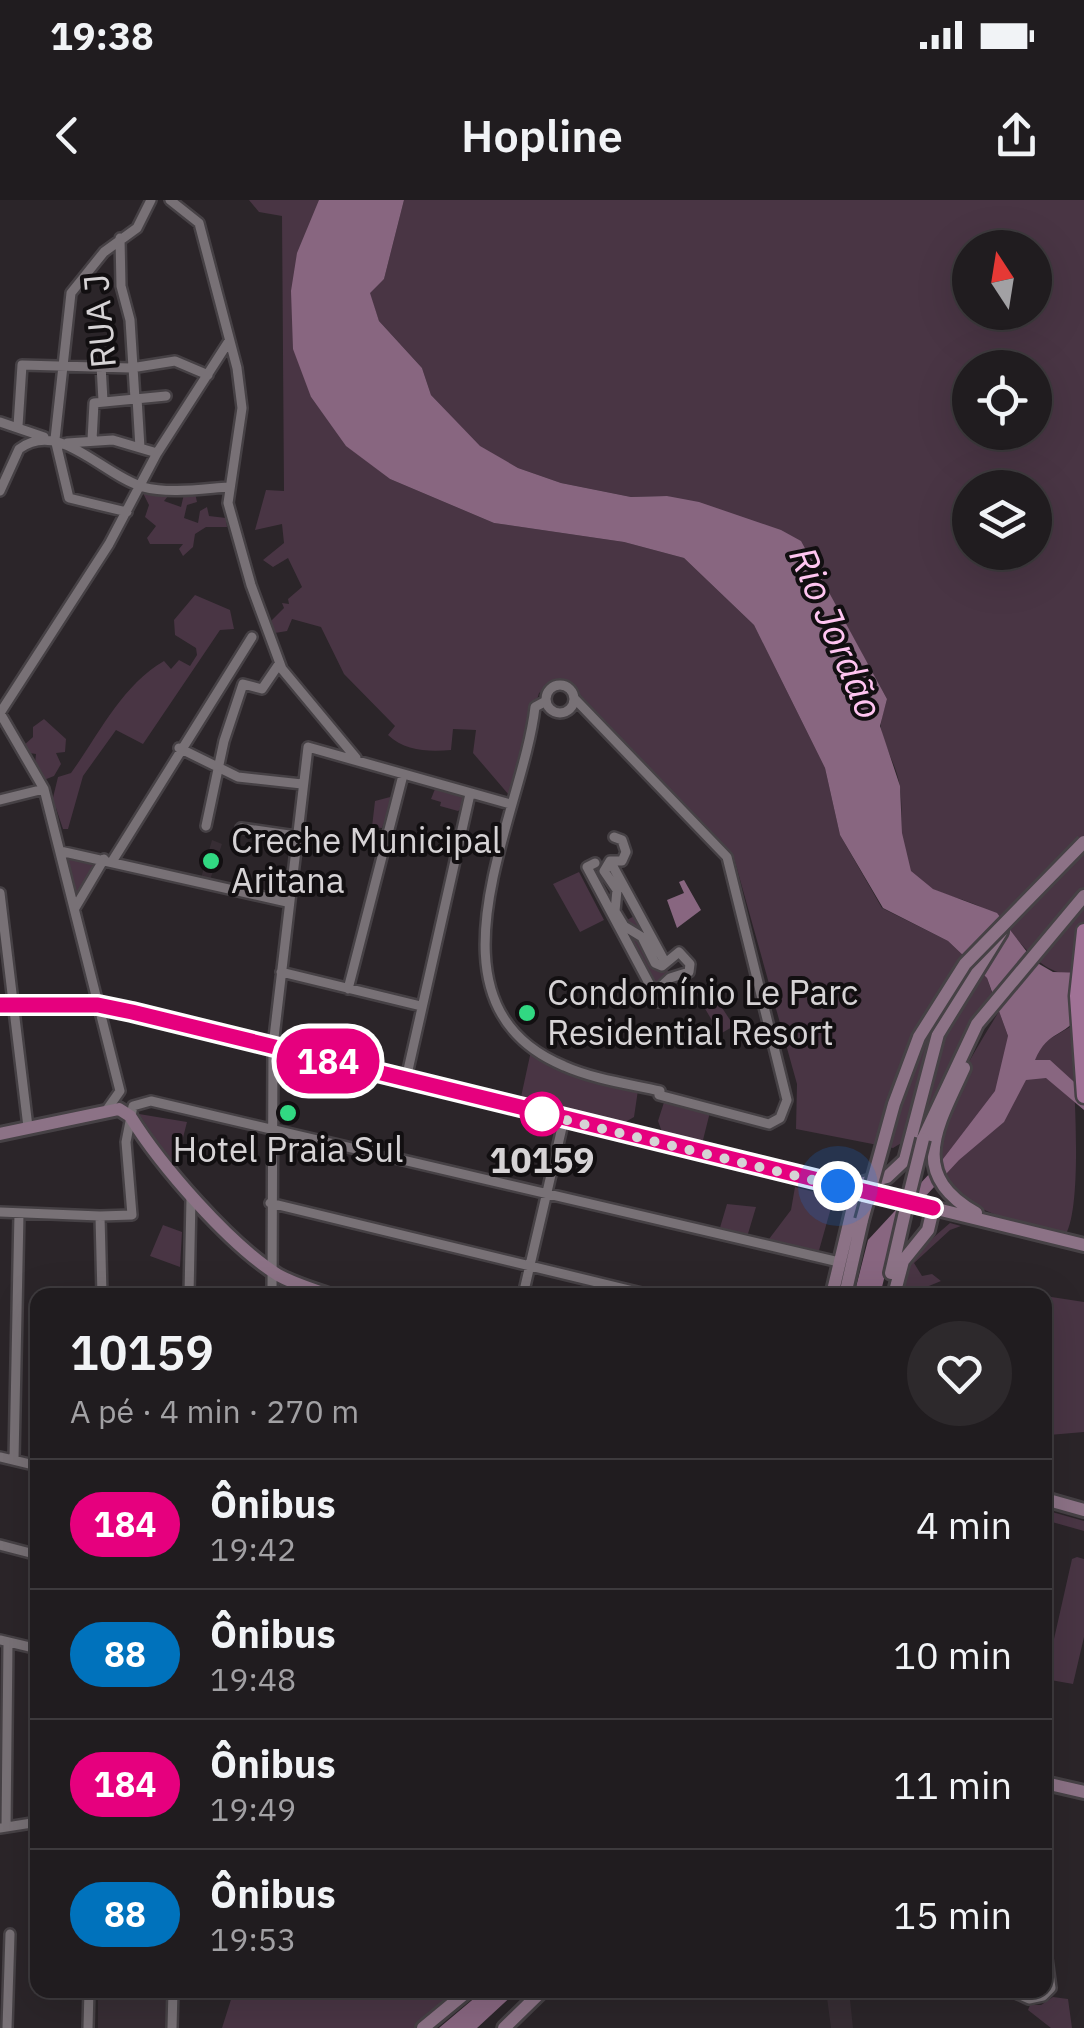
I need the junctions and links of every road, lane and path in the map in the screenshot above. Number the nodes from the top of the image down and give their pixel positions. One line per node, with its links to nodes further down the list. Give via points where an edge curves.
1 (151, 200): 3 (street, via 137,228)
2 (170, 200): 4 (street, via 198,223)
3 (120, 238): 5 (street, via 71,292); 7 (street, RUA J)
4 (229, 342): 8 (street); 20 (street, via 242,408)
5 (66, 364): 6 (street); 13 (street, via 22,364); 14 (street)
6 (101, 365): 7 (street); 11 (street)
7 (132, 368): 8 (street, via 174,361); 10 (street, RUA J)
8 (208, 375): 18 (street)
9 (166, 396): 10 (street)
10 (136, 398): 11 (street); 17 (street, RUA J)
11 (98, 402): 15 (street)
12 (0, 422): 13 (street)
13 (18, 426): 14 (street)
14 (51, 439): 16 (street); 21 (street, via 19,449); 22 (street, via 67,496)
15 (92, 440): 16 (street); 17 (street)
16 (67, 443): 19 (street)
17 (140, 448): 18 (street)
18 (158, 453): 19 (street)
19 (141, 486): 20 (street); 22 (street)
20 (228, 487): 24 (street, via 232,526)
21 (0, 490)
22 (127, 512): 27 (street)
23 (252, 637): 28 (street)
24 (279, 664): 29 (street); 30 (street, via 262,688 243,684)
25 (574, 698): 26 (street, via 568,710); 26 (street, via 558,685 549,690); 36 (street, via 727,857 787,1100 780,1118 769,1124 564,1066 524,1040 488,978 484,942)
26 (549, 706): 36 (street, via 533,724)
27 (0, 713): 33 (street)
28 (179, 748): 30 (street); 43 (street)
29 (358, 760): 31 (street); 32 (street, via 309,746)
30 (218, 769): 32 (street); 37 (street)
31 (403, 775): 34 (street); 56 (street)
32 (302, 784): 39 (street)
33 (44, 789): 35 (street); 42 (street)
34 (470, 794): 36 (street); 60 (street)
35 (0, 800)
36 (510, 804)
37 (206, 826)
38 (242, 828): 39 (street)
39 (296, 836): 48 (street)
40 (614, 837): 44 (street, via 622,840 626,858)
41 (1084, 842): 52 (main road, bridge)
42 (60, 850): 43 (street); 49 (street)
43 (109, 860): 48 (street); 49 (street)
44 (610, 861): 50 (street); 51 (street, via 604,871 617,890)
45 (595, 863): 51 (street, via 587,868)
46 (0, 893): 58 (street)
47 (1084, 896): 57 (main road)
48 (287, 902): 55 (street)
49 (75, 908): 59 (street)
50 (636, 911): 51 (street); 54 (street)
51 (619, 922): 54 (street, via 642,937 655,963); 54 (street, via 657,997 670,978 689,972 679,952)
52 (1006, 926): 72 (main road, via 938,1034 899,1168); 94 (main road, bridge, via 965,964 919,1037 894,1104)
53 (1084, 931): 64 (main road, via 1078,996)
54 (665, 962)
55 (281, 972): 56 (street); 61 (street)
56 (348, 989): 60 (street)
57 (1003, 990): 81 (main road, via 933,1140 933,1166 945,1188); 95 (main road, bridge, via 936,1106)
58 (7, 1005): 59 (main road); 70 (street)
59 (98, 1005): 61 (main road); 63 (street)
60 (421, 1006): 62 (street)
61 (273, 1046): 62 (main road); 69 (street)
62 (406, 1079): 68 (main road)
63 (120, 1091): 65 (street); 66 (street)
64 (1084, 1096)
65 (151, 1100): 67 (street, via 135,1104); 69 (street)
66 (108, 1108): 67 (main road); 70 (main road)
67 (130, 1116): 75 (main road); 80 (street, via 132,1214)
68 (564, 1120): 72 (main road); 74 (street)
69 (270, 1126): 74 (street); 76 (street)
70 (28, 1127): 71 (main road)
71 (0, 1134)
72 (838, 1186): 73 (main road)
73 (857, 1190): 77 (main road); 83 (main road)
74 (547, 1194): 83 (street); 84 (street)
75 (192, 1197): 85 (main road); 87 (street)
76 (270, 1203): 84 (street); 85 (street)
77 (929, 1208): 81 (main road); 96 (main road, via 928,1230 903,1261)
78 (0, 1212): 79 (street)
79 (19, 1213): 80 (street); 98 (street)
80 (100, 1216): 86 (street)
81 (985, 1218): 82 (main road)
82 (1084, 1245)
83 (839, 1262): 93 (main road)
84 (530, 1265): 91 (street); 92 (street)
85 (278, 1274): 88 (street); 89 (street); 90 (main road)
86 (102, 1288)
87 (189, 1288)
88 (274, 1288)
89 (293, 1288)
90 (312, 1288)
91 (525, 1288)
92 (622, 1288)
93 (833, 1288)
94 (847, 1288)
95 (891, 1288)
96 (893, 1288)
97 (0, 1457): 98 (street)
98 (14, 1460): 99 (street)
99 (30, 1464)
100 (1052, 1501): 101 (main road)
101 (1084, 1510)
102 (0, 1545): 103 (street)
103 (30, 1552)
104 (4, 1641): 105 (street); 109 (street)
105 (30, 1647)
106 (1052, 1785): 107 (main road)
107 (1084, 1792)
108 (30, 1823): 109 (street)
109 (3, 1827)
110 (10, 1934): 115 (street)
111 (89, 1998): 116 (street)
112 (173, 1998): 117 (street)
113 (459, 1998): 118 (main road)
114 (535, 1998): 119 (main road)
115 (7, 2028)
116 (88, 2028)
117 (172, 2028)
118 (423, 2028)
119 (504, 2028)

